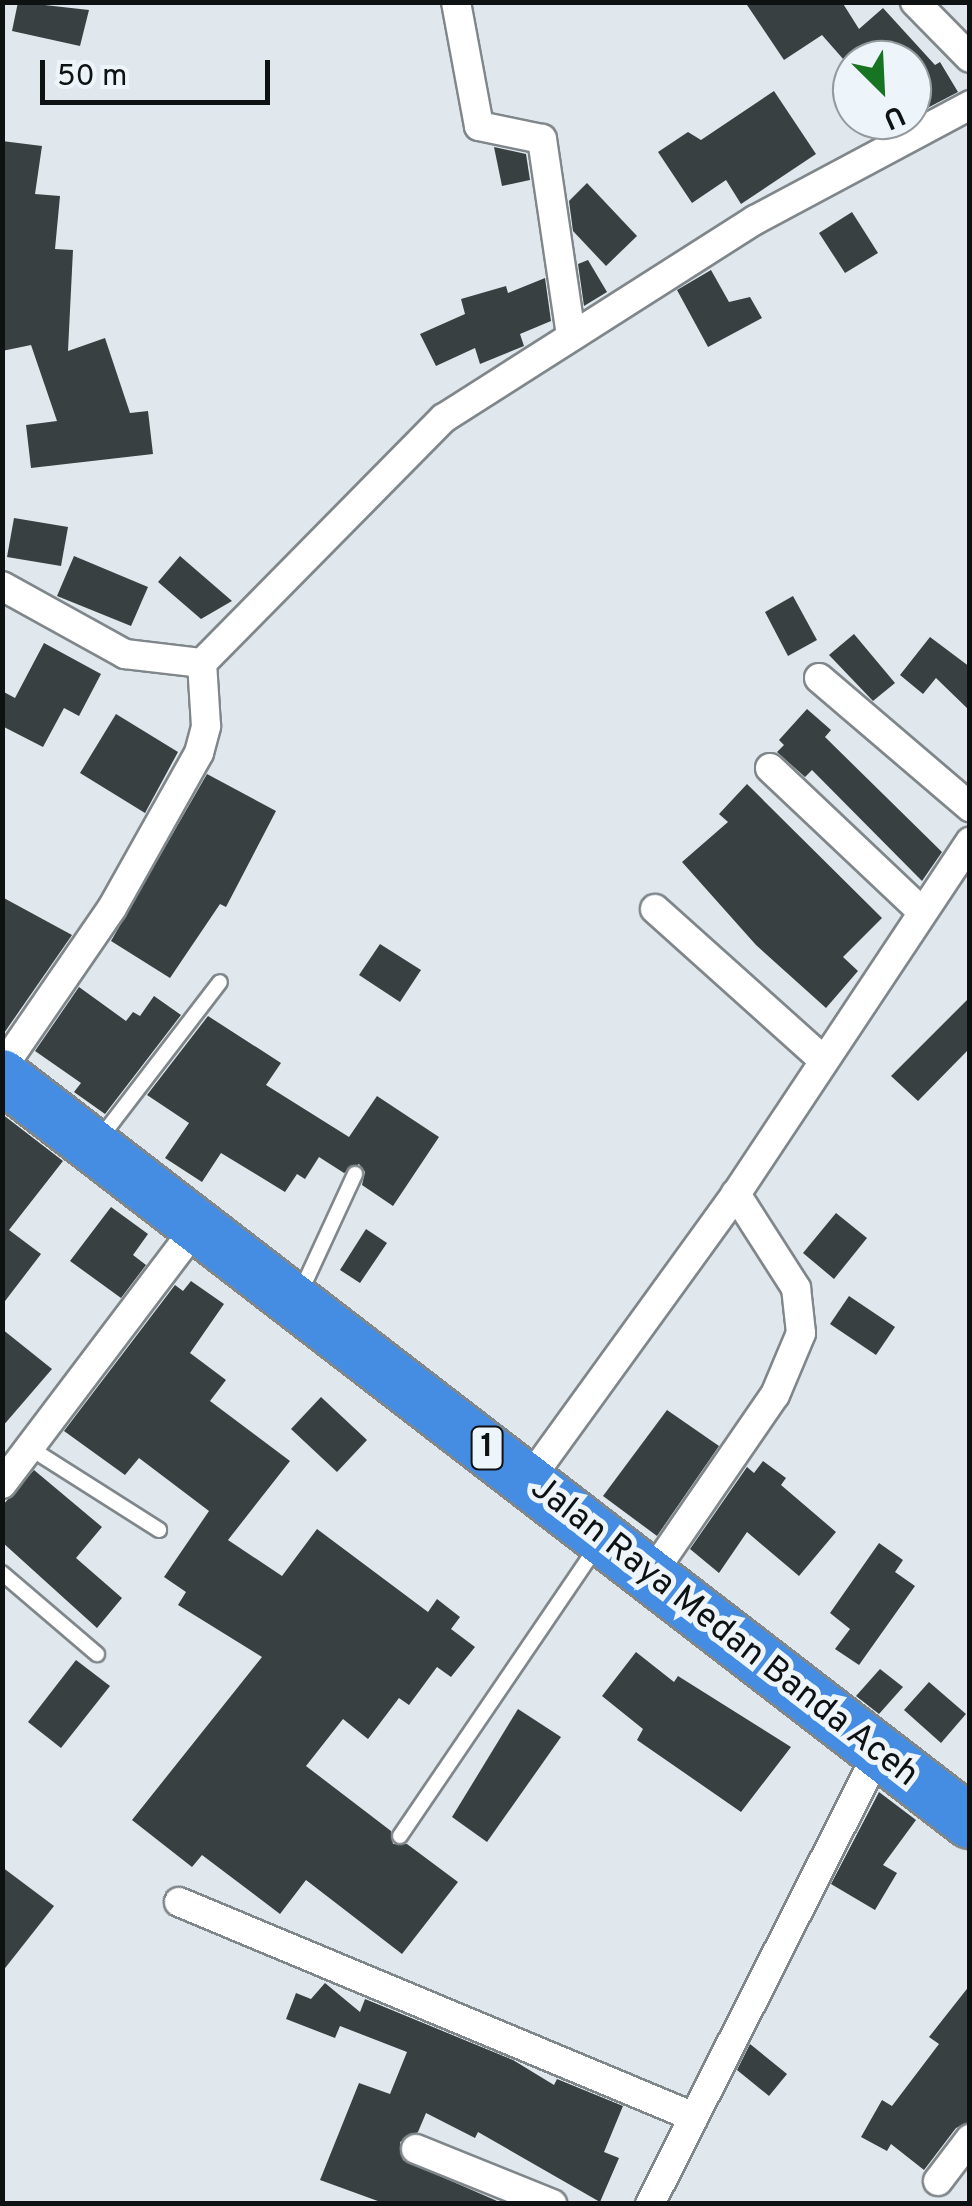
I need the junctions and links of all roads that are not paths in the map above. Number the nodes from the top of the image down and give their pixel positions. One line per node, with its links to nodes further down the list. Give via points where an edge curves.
1 (456, 2): 5 (street, via 478,126 542,139)
2 (915, 2): 3 (street)
3 (970, 58)
4 (970, 105): 5 (street, via 755,220)
5 (571, 336): 7 (street, via 432,427)
6 (2, 586): 7 (street, via 124,654)
7 (202, 662): 16 (street, via 206,726 199,753 112,908)
8 (819, 678): 10 (street)
9 (770, 768): 13 (street)
10 (970, 806)
11 (970, 842): 13 (street)
12 (655, 909): 15 (street)
13 (921, 911): 15 (street)
14 (220, 982): 18 (lane)
15 (823, 1060): 20 (street)
16 (2, 1068)
17 (2, 1076): 18 (highway, Jalan Raya Medan Banda Aceh / 1)
18 (95, 1146): 21 (highway, Jalan Raya Medan Banda Aceh / 1)
19 (355, 1174): 22 (lane)
20 (736, 1194): 24 (street); 29 (street, via 796,1288 801,1333 775,1395)
21 (198, 1226): 22 (highway, Jalan Raya Medan Banda Aceh / 1); 23 (street)
22 (296, 1300): 24 (highway, Jalan Raya Medan Banda Aceh / 1)
23 (30, 1448): 25 (street); 26 (lane)
24 (529, 1480): 27 (highway, Jalan Raya Medan Banda Aceh / 1)
25 (2, 1484)
26 (159, 1530)
27 (601, 1541): 29 (highway, Jalan Raya Medan Banda Aceh / 1); 33 (lane)
28 (2, 1573): 30 (lane)
29 (649, 1578): 31 (highway, Jalan Raya Medan Banda Aceh / 1)
30 (97, 1654)
31 (879, 1752): 32 (highway, Jalan Raya Medan Banda Aceh / 1); 35 (street)
32 (970, 1822)
33 (400, 1836)
34 (180, 1902): 35 (street)
35 (694, 2116): 40 (street)
36 (970, 2139): 38 (street)
37 (416, 2149): 39 (street)
38 (938, 2181)
39 (552, 2204)
40 (650, 2204)

